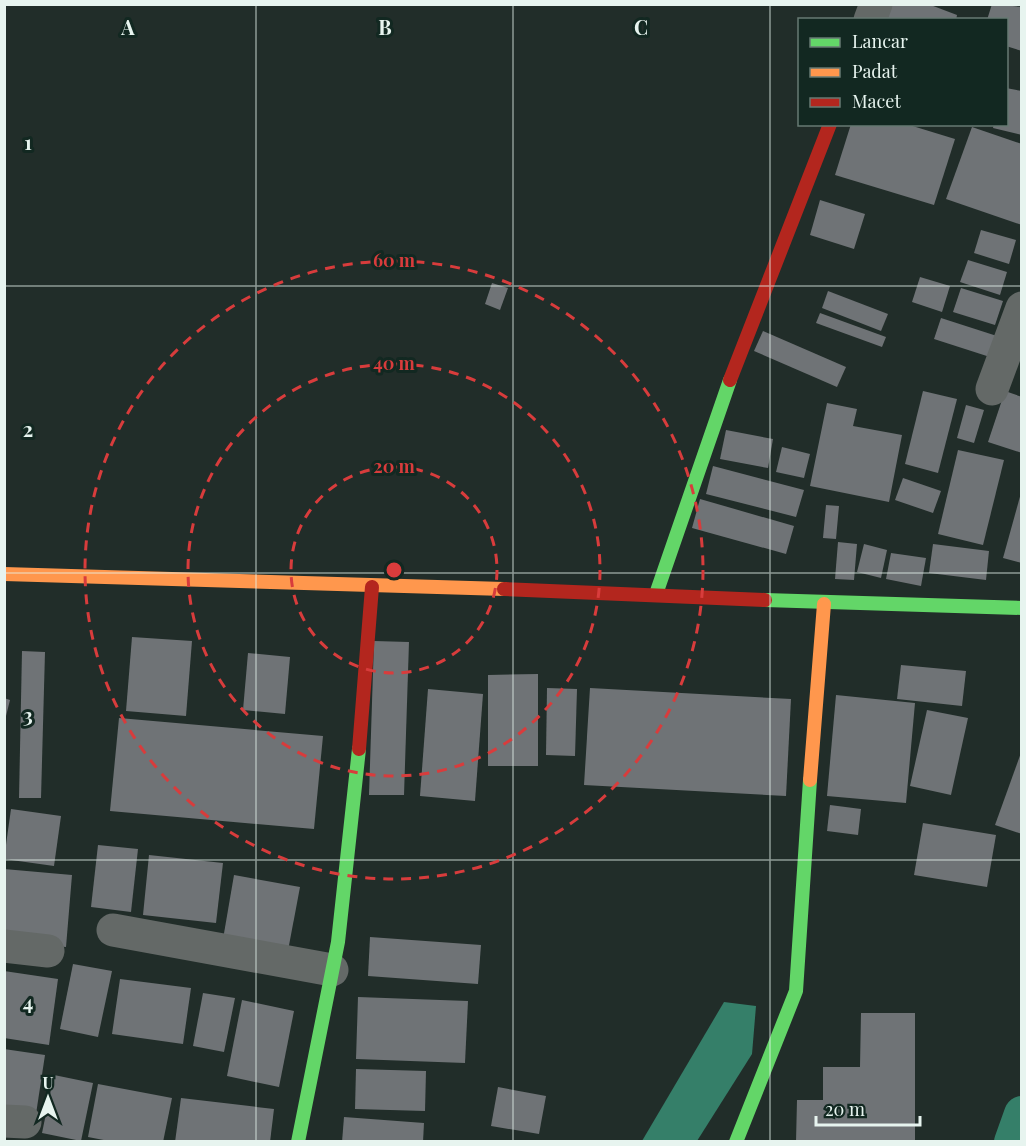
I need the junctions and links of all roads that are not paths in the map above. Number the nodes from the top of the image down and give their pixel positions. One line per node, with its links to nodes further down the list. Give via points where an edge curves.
1 (829, 126): 6 (street, via 739,353)
2 (1022, 308): 3 (street)
3 (992, 389)
4 (4, 574): 5 (street)
5 (372, 587): 6 (street); 12 (street, via 356,783)
6 (656, 594): 7 (street)
7 (824, 604): 8 (street); 14 (street, via 796,990)
8 (1022, 608)
9 (113, 930): 12 (street)
10 (4, 946): 11 (street)
11 (48, 951)
12 (332, 970): 13 (street)
13 (298, 1142)
14 (736, 1142)

